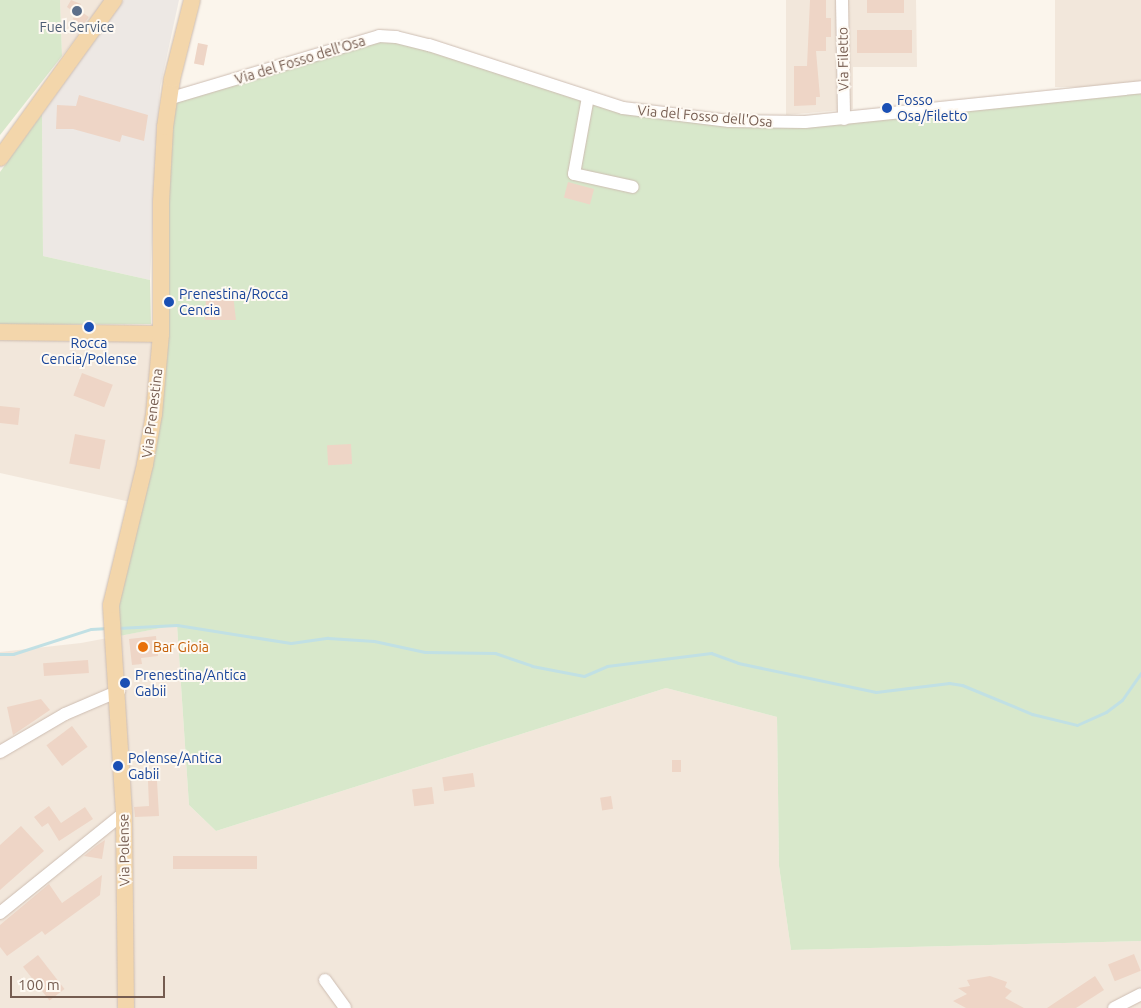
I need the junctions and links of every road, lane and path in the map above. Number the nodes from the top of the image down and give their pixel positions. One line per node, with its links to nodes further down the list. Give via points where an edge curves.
1 (114, 0): 8 (main road)
2 (192, 0): 6 (main road, Via Prenestina)
3 (842, 0): 7 (street, Via Filetto)
4 (1141, 87): 7 (street, Via del Fosso dell'Osa)
5 (588, 97): 6 (street, Via del Fosso dell'Osa, via 429,45 396,36 379,36); 7 (street, Via del Fosso dell'Osa, via 623,108 693,118 775,123); 9 (street, via 574,174)
6 (168, 99): 11 (main road, Via Prenestina, via 161,202)
7 (844, 119)
8 (0, 158)
9 (633, 187)
10 (0, 332): 11 (main road)
11 (161, 334): 12 (main road, Via Prenestina, via 150,439 115,578 110,613)
12 (118, 691): 13 (street, via 65,714); 14 (main road, Via Polense)
13 (0, 752)
14 (124, 813): 15 (street); 18 (main road, Via Polense)
15 (0, 913)
16 (325, 980): 19 (street)
17 (1141, 994): 20 (street)
18 (126, 1008)
19 (345, 1008)
20 (1114, 1008)

